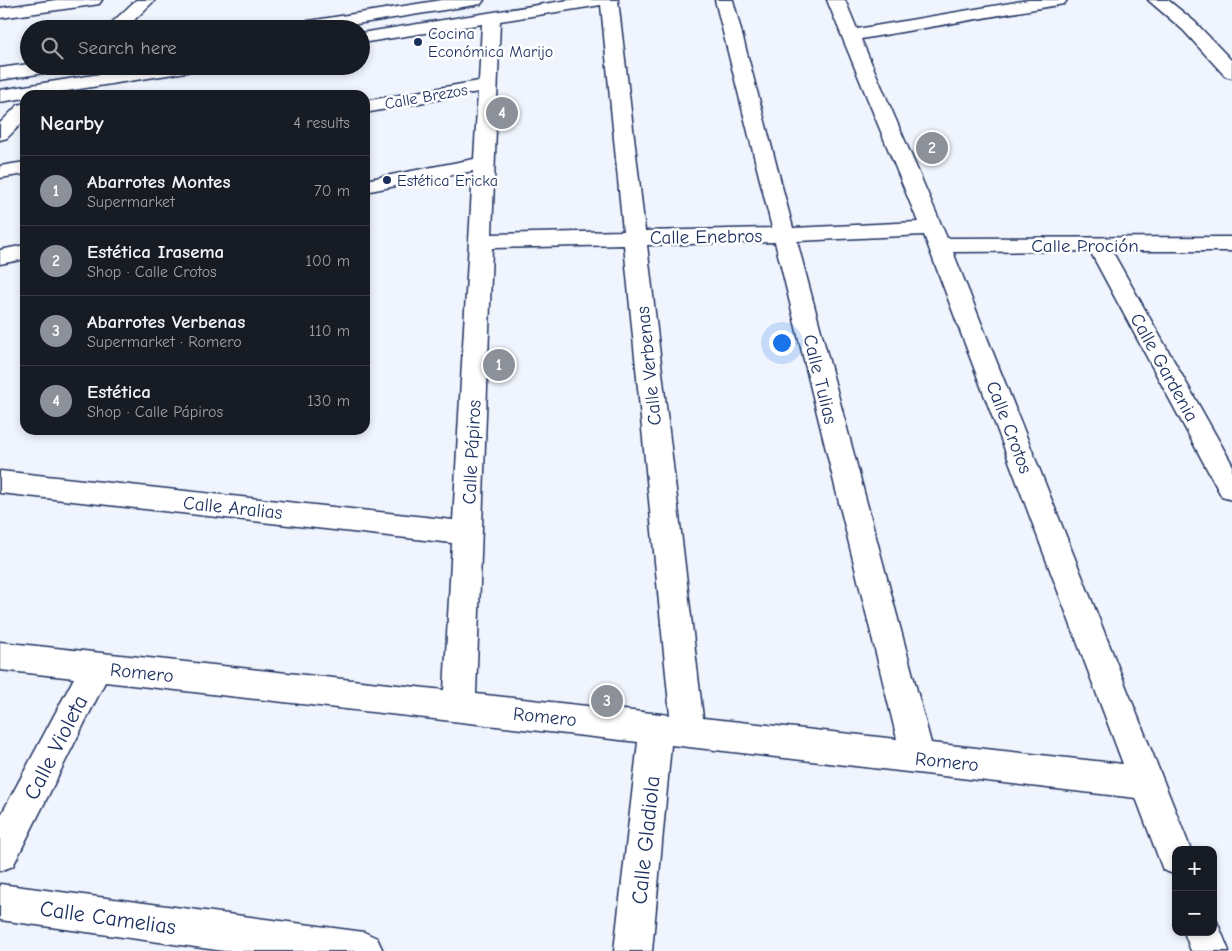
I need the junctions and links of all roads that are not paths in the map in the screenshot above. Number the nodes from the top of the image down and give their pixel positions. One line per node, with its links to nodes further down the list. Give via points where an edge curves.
1 (93, 0): 10 (street)
2 (146, 0): 11 (street)
3 (601, 0): 9 (street)
4 (609, 0): 34 (street, Calle Verbenas)
5 (724, 0): 32 (street, Calle Tulias)
6 (836, 0): 13 (street, Calle Crotos)
7 (1058, 0): 13 (street)
8 (1157, 0): 16 (street, via 1189,26)
9 (483, 9): 12 (street); 14 (street); 20 (street, Calle Pápiros)
10 (0, 13)
11 (124, 20)
12 (370, 21)
13 (852, 34): 33 (street, Calle Crotos)
14 (370, 36)
15 (20, 71): 17 (street)
16 (1232, 72)
17 (0, 74)
18 (62, 75): 21 (street)
19 (136, 75): 22 (street)
20 (488, 85): 25 (street, Calle Brezos); 28 (street, Calle Pápiros)
21 (44, 90)
22 (53, 90)
23 (20, 94): 24 (street)
24 (0, 96)
25 (370, 106)
26 (20, 114): 27 (street)
27 (0, 134)
28 (484, 163): 31 (street); 35 (street, Calle Pápiros)
29 (20, 169): 30 (street)
30 (0, 172)
31 (370, 185)
32 (784, 235): 33 (street, Calle Enebros); 34 (street, Calle Enebros); 48 (street, Calle Tulias)
33 (935, 237): 36 (street, Calle Proción); 49 (street, Calle Crotos)
34 (634, 238): 35 (street, Calle Enebros); 47 (street, Calle Verbenas)
35 (481, 241): 43 (street, Calle Pápiros)
36 (1097, 244): 37 (street, Calle Proción); 40 (street, Calle Gardenia)
37 (1232, 244)
38 (20, 253): 39 (street)
39 (0, 256)
40 (1226, 464): 42 (street, Calle Gardenia)
41 (0, 482): 43 (street, Calle Aralias)
42 (1232, 489)
43 (467, 533): 46 (street, Calle Pápiros)
44 (0, 656): 45 (street, Romero)
45 (96, 667): 46 (street, Romero); 51 (street, Calle Violeta)
46 (459, 706): 47 (street, Romero)
47 (672, 730): 48 (street, Romero); 55 (street, Calle Gladiola)
48 (918, 758): 49 (street, Romero)
49 (1149, 783): 50 (street, Calle Crotos)
50 (1172, 846)
51 (0, 854)
52 (0, 902): 54 (street, Calle Camelias)
53 (1204, 936): 56 (street)
54 (364, 951)
55 (633, 951)
56 (1210, 951)

